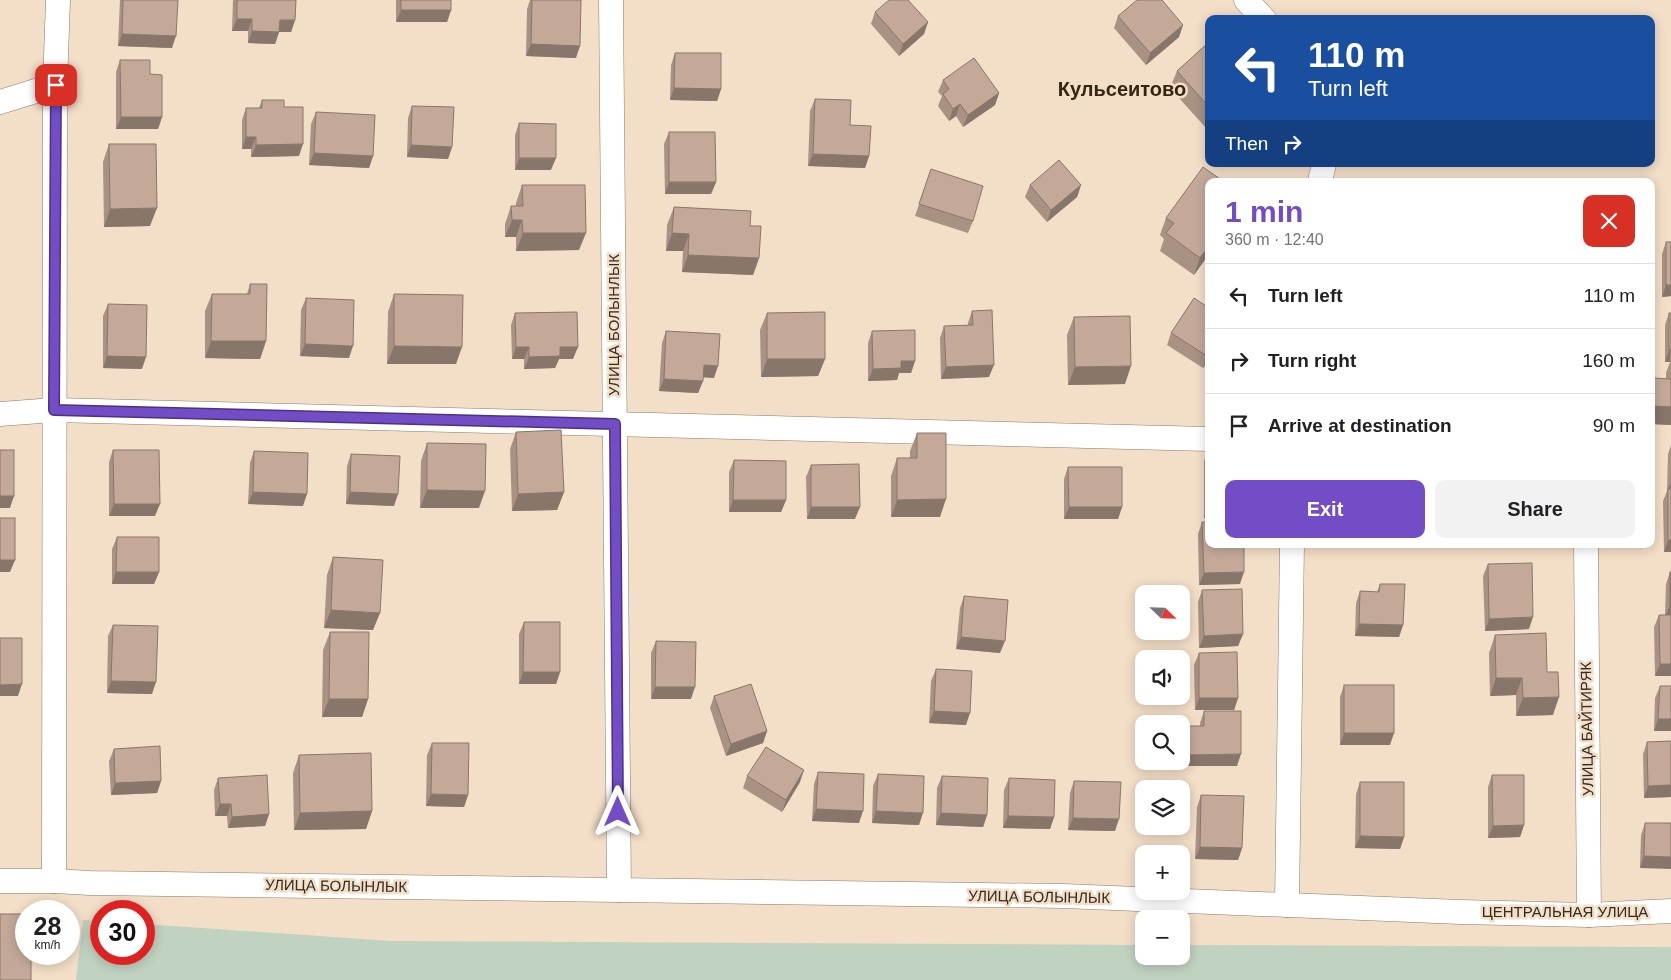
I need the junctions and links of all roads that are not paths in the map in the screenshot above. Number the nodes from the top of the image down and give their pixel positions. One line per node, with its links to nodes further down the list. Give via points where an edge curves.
1 (58, 0): 5 (street)
2 (612, 0): 9 (street, УЛИЦА БОЛЫНЛЫК)
3 (1246, 0): 4 (street)
4 (1260, 15)
5 (56, 85): 6 (street); 7 (street)
6 (0, 102)
7 (54, 410): 8 (street); 9 (street); 14 (street)
8 (0, 414)
9 (615, 424): 10 (street); 15 (street, УЛИЦА БОЛЫНЛЫК)
10 (1205, 439)
11 (1292, 548): 16 (street)
12 (1586, 548): 19 (street, УЛИЦА БАЙТИРЯК)
13 (0, 881): 14 (street, УЛИЦА БОЛЫНЛЫК)
14 (54, 881): 15 (street, УЛИЦА БОЛЫНЛЫК)
15 (619, 890): 16 (street, УЛИЦА БОЛЫНЛЫК, via 1064,896)
16 (1288, 905): 18 (street, УЛИЦА БОЛЫНЛЫК)
17 (1671, 911): 19 (street, ЦЕНТРАЛЬНАЯ УЛИЦА)
18 (1460, 912): 19 (street, ЦЕНТРАЛЬНАЯ УЛИЦА)
19 (1589, 914)

